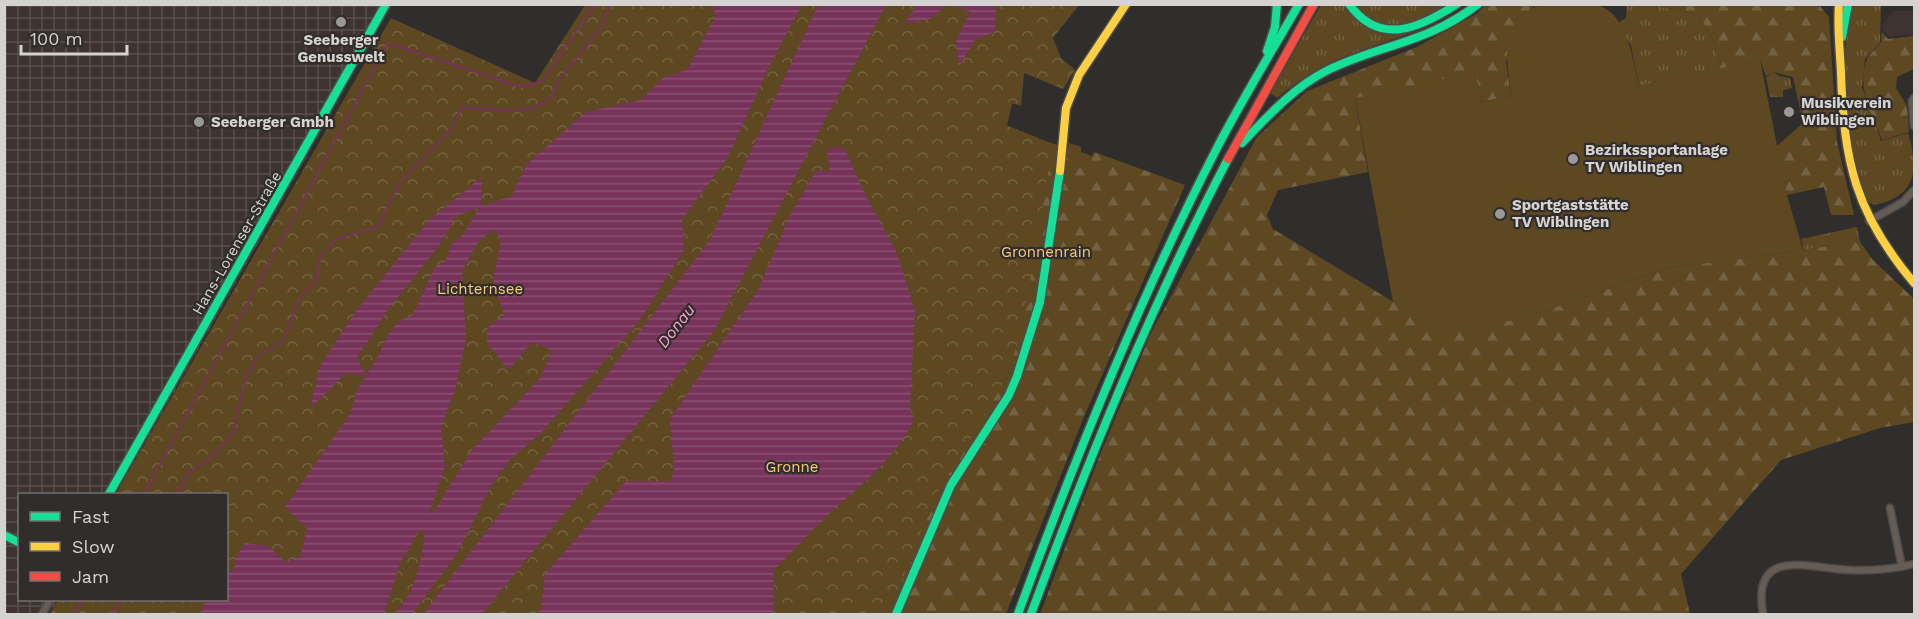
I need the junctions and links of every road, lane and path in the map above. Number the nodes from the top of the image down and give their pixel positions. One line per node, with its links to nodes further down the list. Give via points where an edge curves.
1 (386, 4): 21 (main road, Hans-Lorenser-Straße)
2 (1126, 4): 29 (main road, via 1079,75 1066,108 1056,208 1040,302 1017,376 951,485)
3 (1277, 4): 14 (main road, via 1275,27)
4 (1299, 4): 14 (main road)
5 (1314, 4): 17 (main road)
6 (1349, 4): 7 (main road, via 1364,24 1382,31 1401,31)
7 (1457, 4)
8 (1478, 4): 17 (main road, via 1439,33 1360,57 1301,87)
9 (1830, 4): 12 (main road)
10 (1839, 4): 12 (main road)
11 (1848, 4): 13 (main road)
12 (1838, 21): 13 (main road)
13 (1840, 50): 19 (main road, via 1845,148 1853,183)
14 (1259, 73): 30 (main road, via 1214,154 1145,298 1096,411)
15 (1914, 98): 16 (street)
16 (1914, 126)
17 (1234, 152): 31 (main road, via 1157,302 1127,370)
18 (1914, 190): 19 (street, via 1903,202)
19 (1869, 221): 20 (main road)
20 (1914, 282)
21 (110, 493)
22 (1890, 508): 26 (street)
23 (4, 535): 24 (main road)
24 (18, 542)
25 (1914, 564): 26 (street)
26 (1902, 567): 32 (street, via 1848,570 1782,565 1771,572 1761,591)
27 (49, 601): 28 (street)
28 (42, 615)
29 (896, 615)
30 (1018, 615)
31 (1031, 615)
32 (1762, 615)

